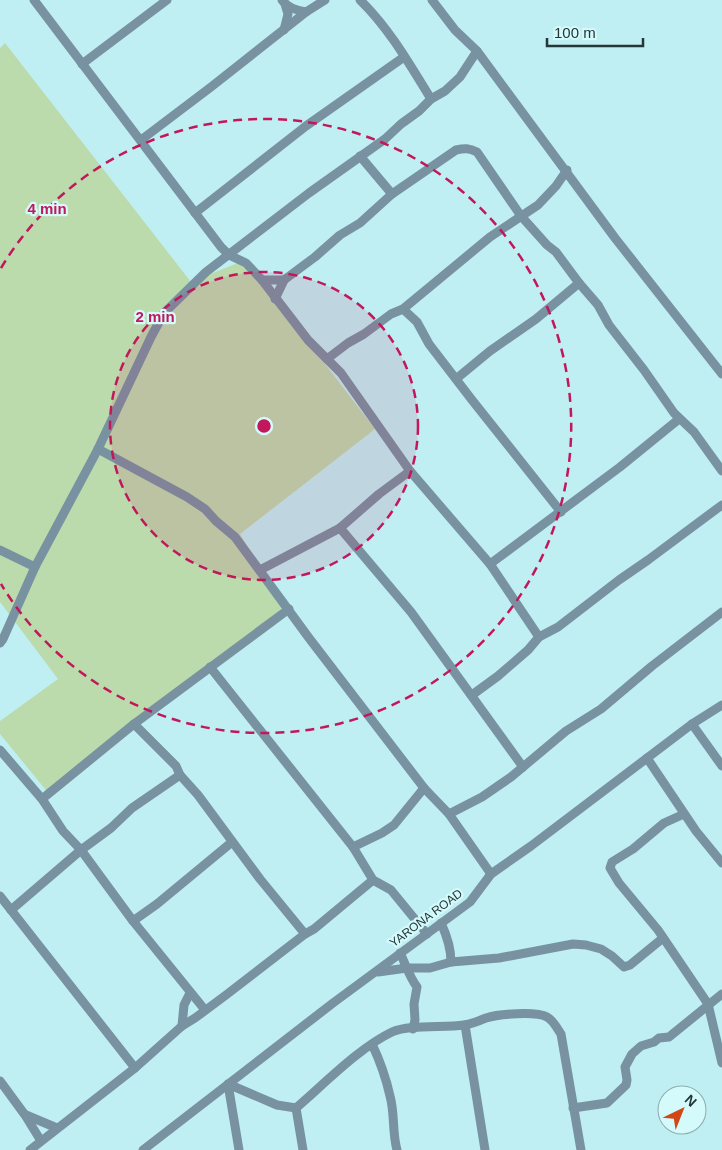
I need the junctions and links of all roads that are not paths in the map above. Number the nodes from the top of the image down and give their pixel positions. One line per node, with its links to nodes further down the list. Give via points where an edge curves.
1 (34, 0): 11 (street)
2 (167, 0): 11 (street)
3 (325, 0): 7 (street)
4 (360, 0): 10 (street)
5 (432, 0): 9 (street, via 455,30)
6 (284, 2): 7 (street, via 294,10); 8 (street, via 288,14)
7 (306, 12): 8 (street)
8 (284, 30): 13 (street)
9 (477, 51): 12 (street, via 460,77); 15 (street)
10 (404, 57): 12 (street); 17 (street, via 306,126)
11 (82, 64): 13 (street)
12 (431, 100): 14 (street)
13 (141, 140): 17 (street)
14 (360, 156): 16 (street); 19 (street)
15 (567, 170): 18 (street, via 548,195); 26 (street, via 615,238)
16 (392, 194): 18 (street, via 456,150 465,148 477,152); 21 (street, via 360,223)
17 (195, 213): 19 (street)
18 (521, 216): 22 (street, via 556,252); 24 (street, via 490,236)
19 (229, 255): 20 (street, via 246,263); 29 (street, via 206,272 164,314)
20 (262, 280): 21 (street); 23 (street)
21 (284, 280): 23 (street)
22 (579, 284): 27 (street); 28 (street, via 598,305 609,325)
23 (275, 299): 25 (street)
24 (403, 308): 25 (street); 27 (street, via 417,322 429,344)
25 (327, 359): 30 (street, via 341,373)
26 (722, 374)
27 (456, 379): 33 (street)
28 (679, 419): 31 (street, via 694,432); 33 (street)
29 (98, 449): 37 (street); 38 (street, via 206,509 235,537)
30 (410, 471): 34 (street); 36 (street)
31 (722, 471)
32 (722, 505): 41 (street, via 558,627)
33 (561, 512): 36 (street)
34 (340, 528): 38 (street); 44 (street, via 412,612)
35 (0, 550): 37 (street)
36 (490, 564): 41 (street)
37 (35, 567): 42 (street)
38 (260, 570): 39 (street)
39 (290, 609): 43 (street); 53 (street)
40 (722, 612): 51 (street)
41 (539, 637): 44 (street, via 498,676)
42 (0, 643)
43 (210, 667): 46 (street); 58 (street)
44 (472, 695): 51 (street)
45 (722, 705): 47 (street, YARONA ROAD)
46 (134, 724): 52 (street, via 176,766); 54 (street)
47 (692, 724): 49 (street, YARONA ROAD); 50 (street)
48 (0, 750): 54 (street)
49 (647, 758): 56 (street); 61 (street, YARONA ROAD)
50 (722, 766)
51 (523, 767): 55 (street, via 482,797)
52 (180, 775): 57 (street); 59 (street, via 132,808)
53 (424, 788): 55 (street); 58 (street, via 394,825)
54 (42, 799): 59 (street, via 63,831)
55 (449, 814): 61 (street)
56 (684, 814): 60 (street); 69 (street, via 664,823 612,862 610,868)
57 (232, 842): 65 (street); 67 (street)
58 (353, 847): 62 (street)
59 (81, 850): 64 (street); 65 (street)
60 (722, 863)
61 (491, 874): 66 (street, YARONA ROAD, via 470,902)
62 (373, 880): 67 (street); 68 (street, via 391,890)
63 (0, 896): 64 (street)
64 (11, 910): 83 (street)
65 (133, 921): 74 (street)
66 (442, 923): 68 (street, YARONA ROAD); 71 (street, via 451,952)
67 (305, 934): 77 (street)
68 (427, 934): 70 (street, YARONA ROAD)
69 (663, 938): 71 (street, via 624,967 601,949 573,944 499,958); 76 (street)
70 (400, 953): 72 (street); 73 (street, YARONA ROAD)
71 (450, 962): 72 (street, via 430,968)
72 (408, 968): 73 (street); 80 (street, via 416,987)
73 (376, 973): 85 (street, YARONA ROAD)
74 (190, 993): 77 (street); 79 (street, via 184,1005)
75 (722, 994): 76 (street)
76 (708, 1004): 82 (street); 87 (street, via 669,1036 641,1046 632,1054 625,1067 626,1085 607,1103)
77 (205, 1010): 79 (street)
78 (466, 1025): 80 (street); 87 (street, via 506,1015 547,1017 561,1034); 96 (street)
79 (182, 1026): 83 (street)
80 (413, 1029): 81 (street, via 392,1032)
81 (372, 1044): 86 (street); 95 (street, via 386,1076)
82 (722, 1063)
83 (135, 1068): 89 (street)
84 (0, 1081): 88 (street)
85 (228, 1084): 86 (street, via 277,1106); 92 (street, YARONA ROAD); 93 (street)
86 (296, 1108): 94 (street)
87 (573, 1108): 97 (street)
88 (25, 1115): 89 (street); 90 (street)
89 (57, 1128): 90 (street)
90 (41, 1141): 91 (street)
91 (30, 1150)
92 (144, 1150)
93 (239, 1150)
94 (303, 1150)
95 (397, 1150)
96 (484, 1150)
97 (581, 1150)

